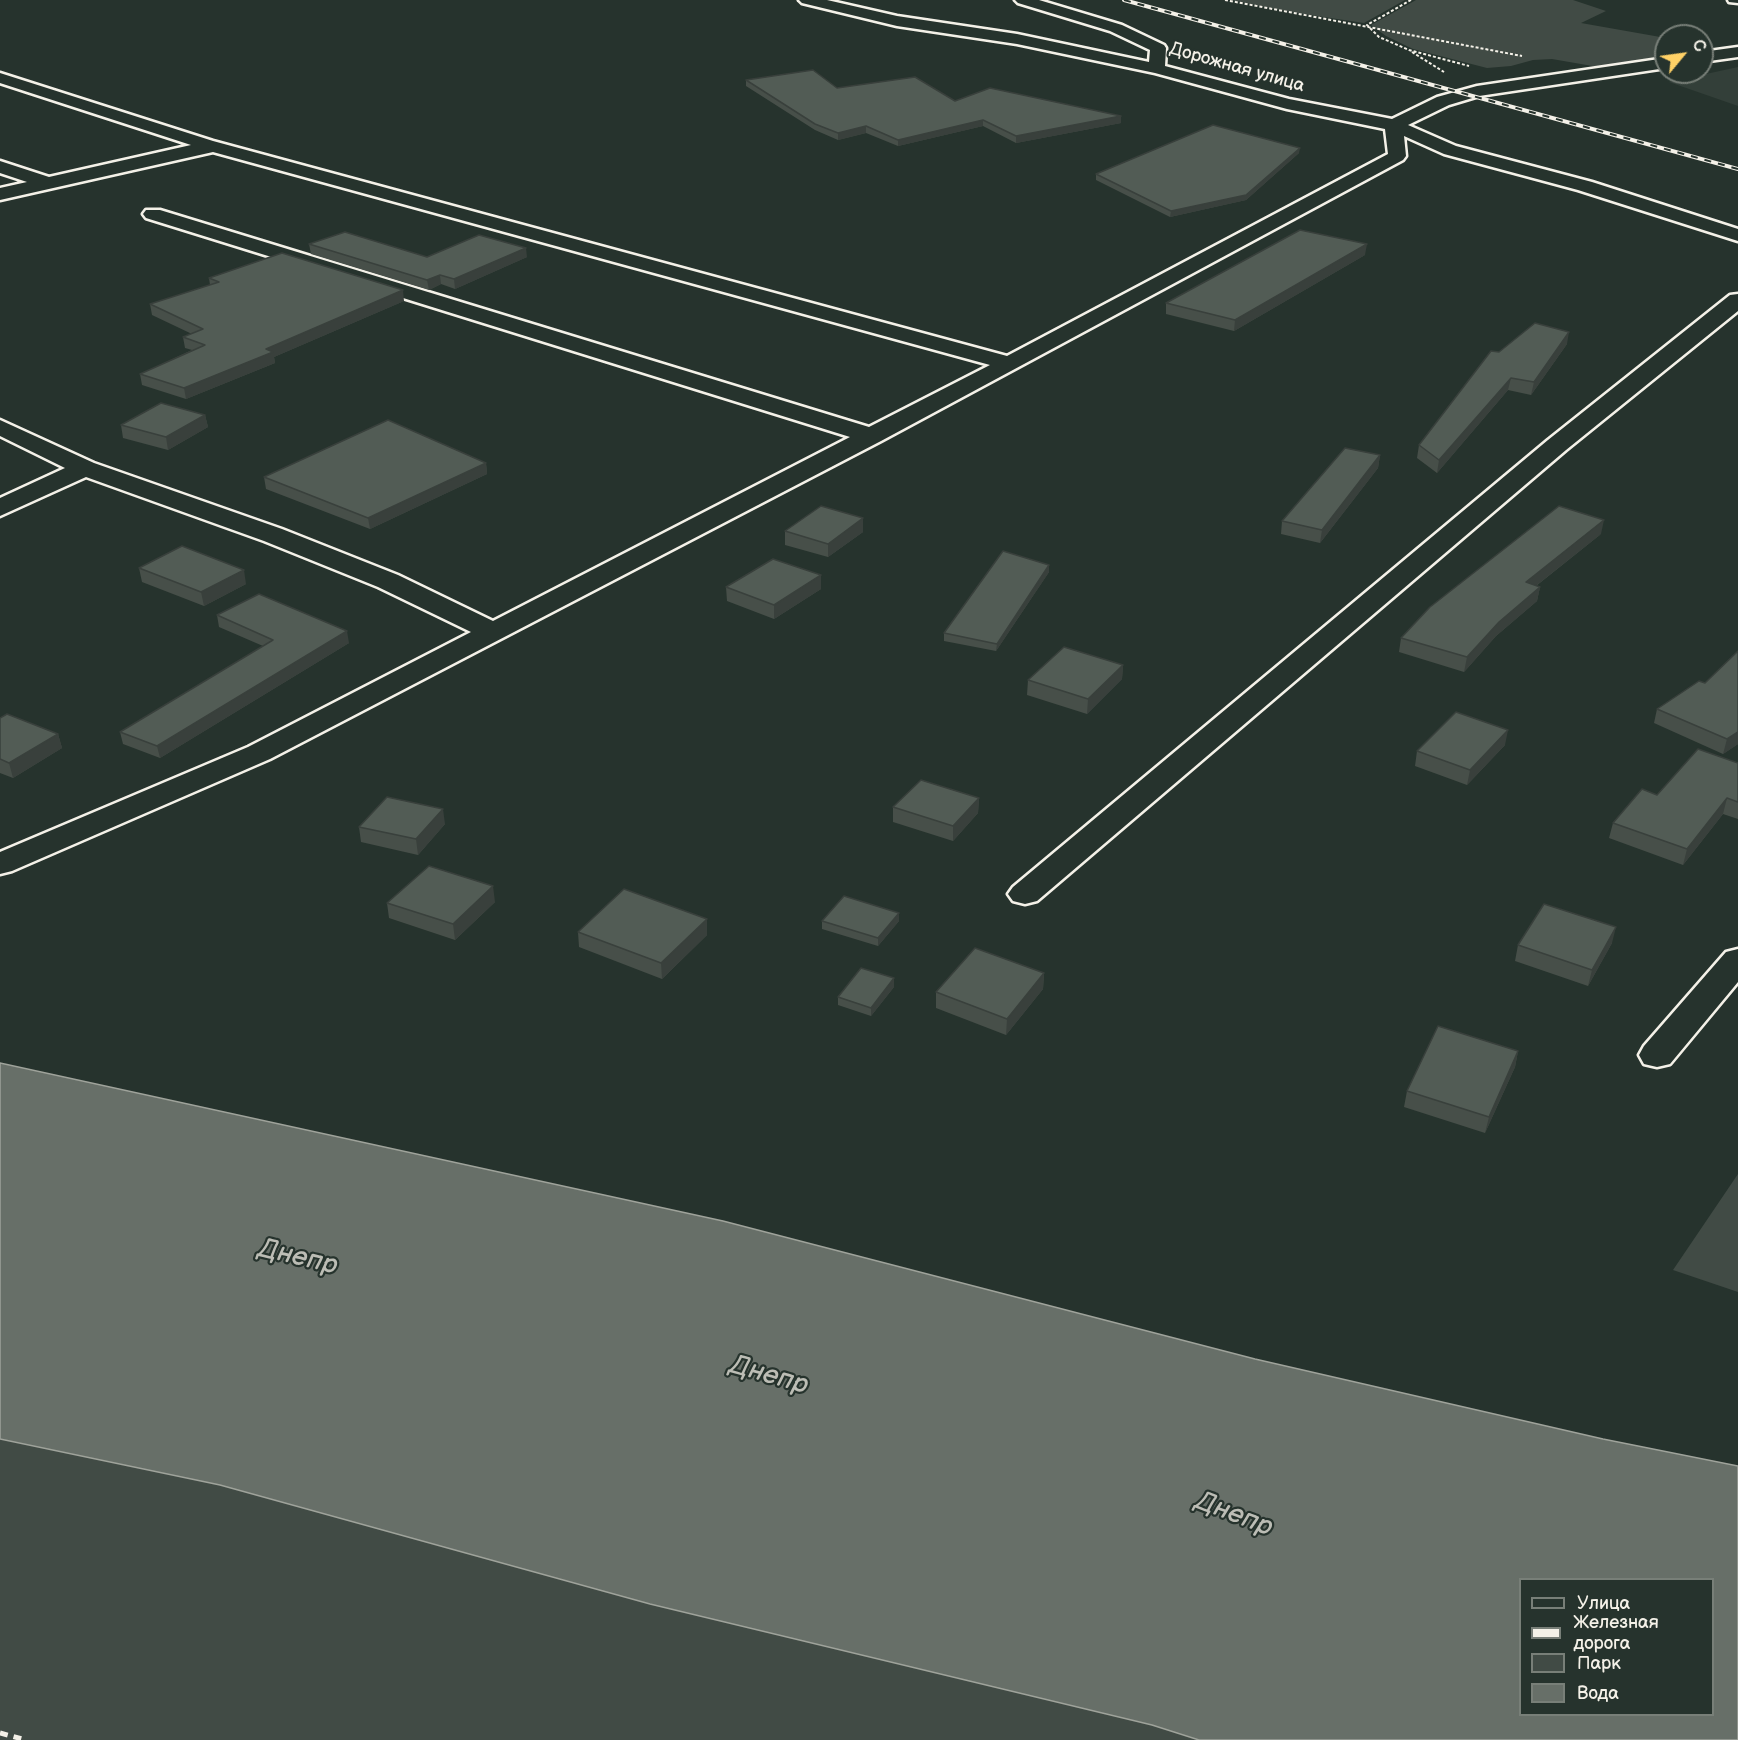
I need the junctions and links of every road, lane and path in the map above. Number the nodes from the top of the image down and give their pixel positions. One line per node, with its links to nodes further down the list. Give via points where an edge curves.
1 (807, 0): 13 (street, via 897,21 1017,39)
2 (1023, 0): 13 (street, Дорожная улица, via 1116,28 1158,48)
3 (1225, 0): 7 (path)
4 (1411, 0): 7 (path)
5 (1732, 0): 6 (lane)
6 (1738, 1)
7 (1367, 25): 10 (path); 12 (path, via 1379,37 1409,50)
8 (1738, 52): 9 (street)
9 (1714, 55)
10 (1532, 58)
11 (1654, 65): 15 (street, via 1477,91 1443,101)
12 (1473, 67)
13 (1157, 69): 15 (street, Дорожная улица, via 1287,104)
14 (0, 78): 16 (street)
15 (1394, 126): 21 (street, Дорожная улица, via 1450,150 1585,186); 23 (street, via 1397,156)
16 (213, 146): 18 (street); 23 (street)
17 (0, 166): 18 (street)
18 (48, 183): 19 (street)
19 (0, 194)
20 (153, 214): 25 (street)
21 (1738, 235)
22 (1738, 300): 30 (street, via 1557,445)
23 (1010, 364): 25 (street)
24 (0, 427): 26 (street)
25 (872, 436): 28 (street)
26 (85, 468): 27 (street); 28 (street, via 388,581)
27 (0, 508)
28 (494, 632): 29 (street, via 259,753)
29 (0, 864)
30 (1025, 894)
31 (1738, 960): 32 (street)
32 (1657, 1055)
33 (0, 1733): 34 (path)
34 (26, 1740)

